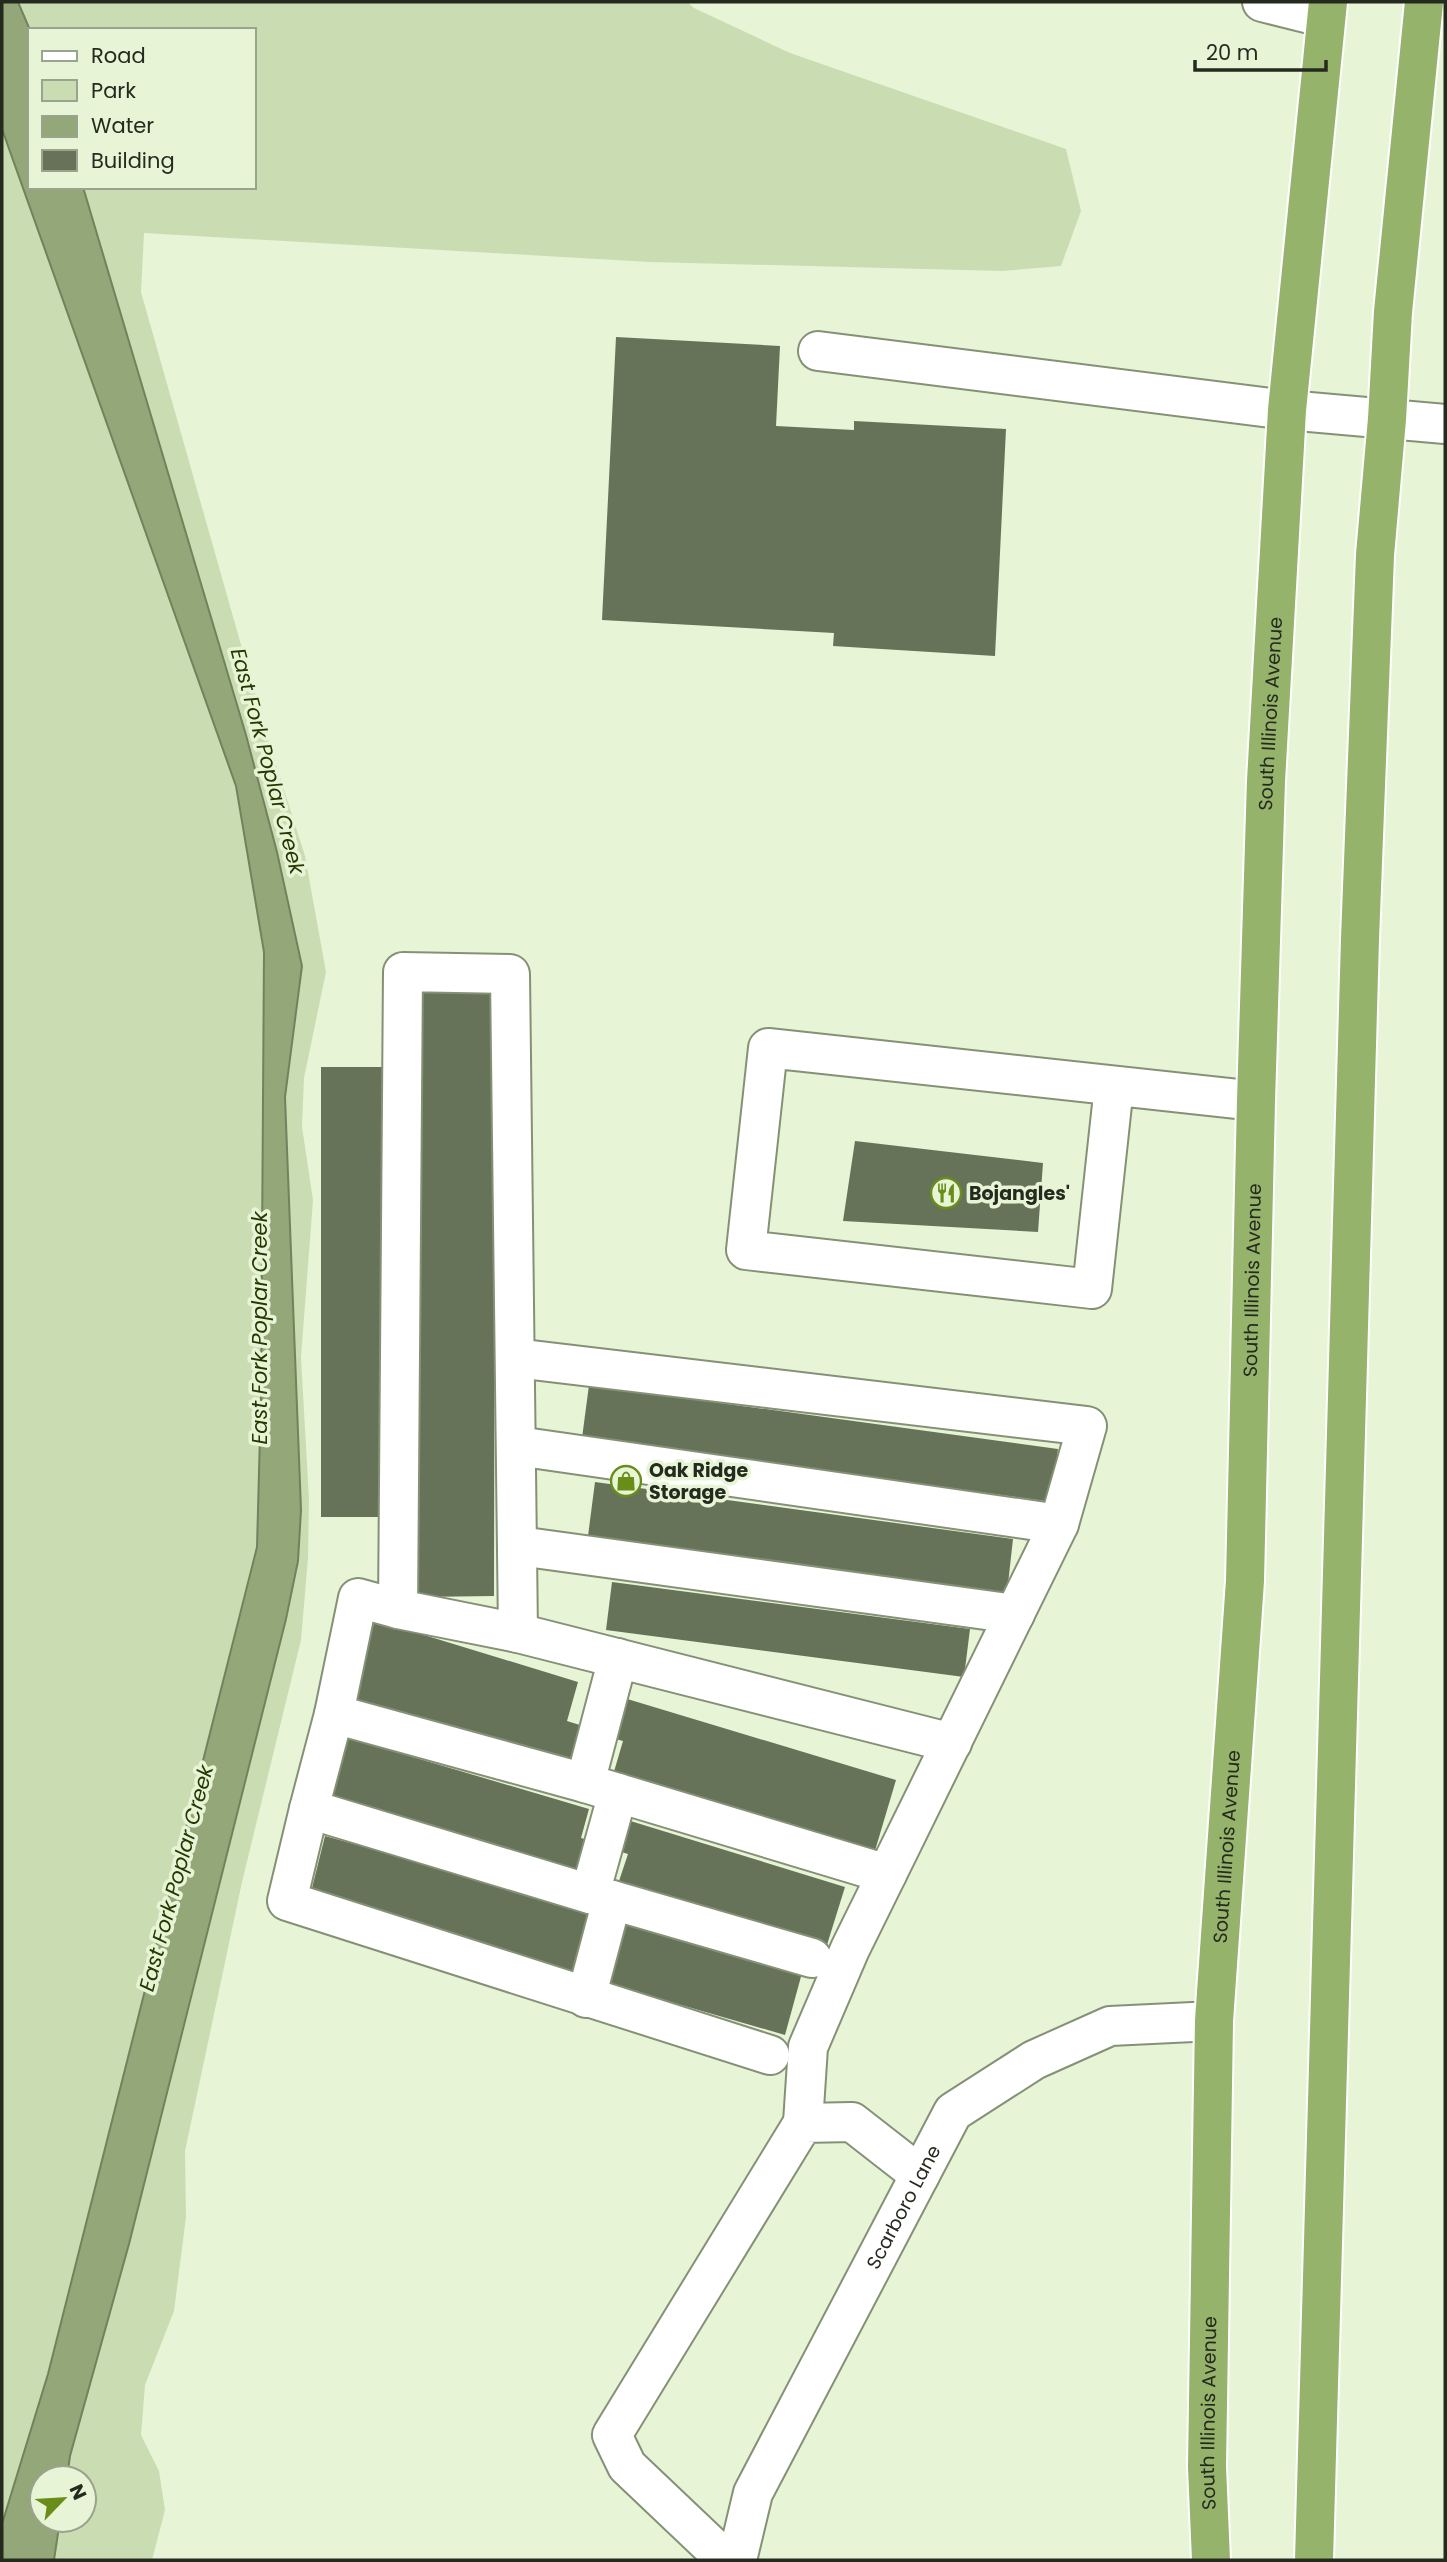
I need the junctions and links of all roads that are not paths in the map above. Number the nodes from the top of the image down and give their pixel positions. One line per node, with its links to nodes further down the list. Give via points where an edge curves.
1 (1262, 2): 3 (street)
2 (1424, 2): 6 (highway)
3 (1327, 10): 5 (highway, South Illinois Avenue)
4 (818, 351): 5 (street)
5 (1287, 410): 6 (street); 9 (highway, South Illinois Avenue, via 1266,781)
6 (1387, 419): 7 (street); 33 (highway, via 1375,555 1360,939)
7 (1445, 424)
8 (1114, 1087): 8 (street, via 768,1048 746,1250 1092,1289); 9 (street)
9 (1256, 1101): 26 (highway, South Illinois Avenue, via 1245,1581)
10 (515, 1358): 11 (street); 12 (street, via 1087,1426); 14 (street, via 510,974 403,972)
11 (517, 1446): 12 (street); 13 (street)
12 (1059, 1524): 15 (street)
13 (519, 1546): 15 (street); 16 (street)
14 (398, 1609): 16 (street); 18 (street, via 358,1598)
15 (1015, 1614): 19 (street)
16 (518, 1633): 17 (street)
17 (618, 1658): 19 (street); 20 (street)
18 (334, 1714): 20 (street); 21 (street)
19 (952, 1743): 22 (street)
20 (601, 1788): 22 (street); 23 (street)
21 (309, 1809): 23 (street); 25 (street, via 287,1901)
22 (887, 1874): 28 (street, via 808,2047)
23 (601, 1897): 24 (street); 25 (street)
24 (812, 1958)
25 (586, 1998): 27 (street)
26 (1214, 2021): 29 (street, Scarboro Lane, via 1110,2026 1034,2060 953,2112); 32 (highway, South Illinois Avenue, via 1207,2467)
27 (770, 2055)
28 (803, 2123): 29 (street, via 852,2122); 30 (street, via 612,2435 627,2466)
29 (920, 2175): 31 (street, Scarboro Lane, via 753,2493)
30 (726, 2560)
31 (737, 2560)
32 (1211, 2560)
33 (1314, 2560)

